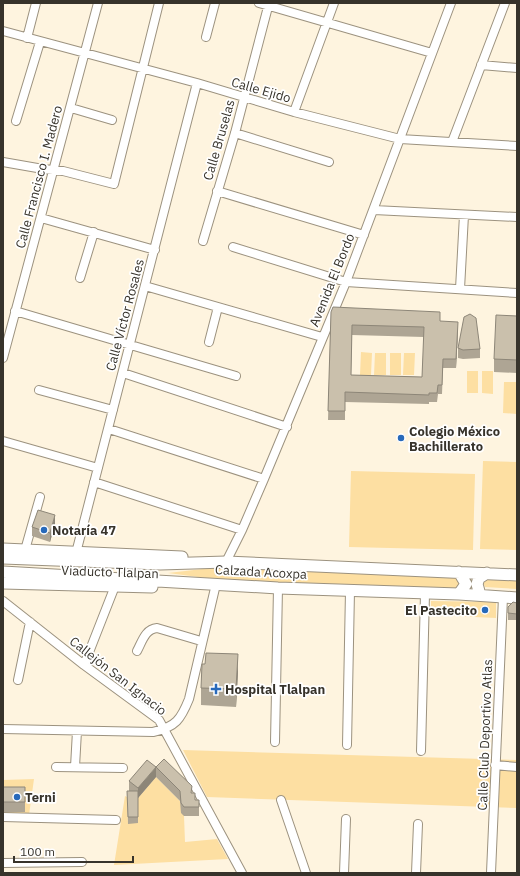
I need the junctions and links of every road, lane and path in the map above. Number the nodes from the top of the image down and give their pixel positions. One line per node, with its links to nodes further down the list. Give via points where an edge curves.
1 (36, 3): 13 (street)
2 (98, 3): 15 (street, Calle Francisco I. Madero)
3 (159, 3): 19 (street)
4 (215, 3): 12 (street)
5 (259, 3): 9 (street)
6 (334, 3): 10 (street)
7 (451, 3): 16 (street, Avenida El Bordo)
8 (505, 3): 17 (street)
9 (269, 4): 10 (street); 21 (street, Calle Bruselas)
10 (327, 22): 16 (street); 23 (street)
11 (3, 31): 13 (street, Calle Ejido)
12 (206, 36)
13 (28, 38): 14 (street, Calle Ejido)
14 (40, 42): 15 (street, Calle Ejido); 25 (street)
15 (84, 53): 19 (street, Calle Ejido); 22 (street, Calle Francisco I. Madero)
16 (432, 53): 27 (street, Avenida El Bordo)
17 (481, 65): 18 (street); 28 (street)
18 (517, 68)
19 (144, 69): 20 (street, Calle Ejido); 32 (street, via 114,184)
20 (197, 83): 21 (street, Calle Ejido); 42 (street, Calle Víctor Rosales)
21 (244, 97): 23 (street, Calle Ejido); 26 (street, Calle Bruselas)
22 (71, 108): 24 (street); 32 (street, Calle Francisco I. Madero)
23 (294, 112): 27 (street, Calle Ejido)
24 (112, 120)
25 (16, 121)
26 (235, 133): 31 (street); 33 (street, Calle Bruselas)
27 (400, 139): 28 (street, Calle Ejido); 34 (street, Avenida El Bordo)
28 (452, 142): 29 (street, Calle Ejido)
29 (517, 146)
30 (3, 162): 32 (street)
31 (329, 162)
32 (55, 170): 37 (street, Calle Francisco I. Madero)
33 (217, 191): 39 (street); 40 (street, Calle Bruselas)
34 (374, 210): 35 (street); 39 (street, Avenida El Bordo)
35 (464, 215): 36 (street); 46 (street)
36 (517, 217)
37 (41, 218): 38 (street); 49 (street, Calle Francisco I. Madero)
38 (94, 232): 42 (street); 43 (street)
39 (364, 235): 44 (street, Avenida El Bordo)
40 (203, 241)
41 (233, 247): 44 (street)
42 (155, 250): 45 (street, Calle Víctor Rosales)
43 (80, 278)
44 (346, 282): 46 (street); 50 (street, Avenida El Bordo)
45 (145, 286): 48 (street); 52 (street, Calle Víctor Rosales)
46 (460, 289): 47 (street)
47 (517, 293)
48 (218, 307): 50 (street); 51 (street)
49 (15, 311): 52 (street); 53 (street, Calle Francisco I. Madero)
50 (322, 337): 58 (street, Avenida El Bordo)
51 (209, 342)
52 (130, 345): 54 (street, Calle Víctor Rosales); 55 (street)
53 (3, 358)
54 (123, 374): 57 (street, Calle Víctor Rosales); 58 (street)
55 (236, 376)
56 (39, 390): 57 (street)
57 (113, 410): 59 (street, Calle Víctor Rosales)
58 (287, 427): 62 (street, Avenida El Bordo)
59 (109, 429): 61 (street, Calle Víctor Rosales); 62 (street)
60 (3, 441): 61 (street)
61 (98, 468): 63 (street, Calle Víctor Rosales)
62 (264, 479): 65 (street, Avenida El Bordo)
63 (94, 482): 65 (street); 68 (street, Calle Víctor Rosales)
64 (40, 497): 67 (street)
65 (242, 530): 71 (street, Avenida El Bordo)
66 (3, 549): 67 (main road, Viaducto Tlalpan)
67 (25, 550): 68 (main road, Viaducto Tlalpan)
68 (76, 552): 70 (main road, Viaducto Tlalpan, via 177,556)
69 (3, 558): 70 (main road, Calzada Acoxpa, via 160,564)
70 (200, 562): 71 (main road, Calzada Acoxpa)
71 (226, 562): 73 (main road, Calzada Acoxpa)
72 (3, 572): 77 (main road, Calzada Acoxpa)
73 (459, 572): 74 (main road, Calzada Acoxpa); 82 (main road, via 466,584)
74 (487, 573): 75 (main road, Calzada Acoxpa); 83 (main road, via 479,578 477,584)
75 (517, 574)
76 (5, 584): 78 (main road, Viaducto Tlalpan)
77 (216, 584): 78 (main road, Viaducto Tlalpan, via 184,588); 79 (main road, Calzada Acoxpa); 88 (street)
78 (115, 586): 90 (street)
79 (278, 588): 80 (main road, Calzada Acoxpa); 95 (street)
80 (350, 591): 81 (main road, Calzada Acoxpa); 96 (street)
81 (425, 594): 82 (main road, Calzada Acoxpa); 97 (street)
82 (459, 594): 83 (main road, Calzada Acoxpa)
83 (480, 595): 84 (main road, Calzada Acoxpa)
84 (503, 597): 85 (main road, Calzada Acoxpa); 98 (street, Calle Club Deportivo Atlas)
85 (517, 598)
86 (3, 601): 87 (street, Callejón San Ignacio)
87 (30, 622): 90 (street, Callejón San Ignacio); 91 (street)
88 (201, 641): 89 (street, via 152,628 147,632); 92 (street, via 189,699 183,714 172,726)
89 (137, 651)
90 (84, 665): 92 (street, Callejón San Ignacio, via 146,709)
91 (18, 680)
92 (165, 729): 94 (street, via 153,732); 110 (street, Callejón San Ignacio)
93 (3, 730): 94 (street)
94 (77, 731): 101 (street)
95 (275, 742)
96 (347, 745)
97 (421, 751)
98 (495, 765): 99 (street); 114 (street, Calle Club Deportivo Atlas)
99 (517, 766)
100 (56, 767): 101 (street)
101 (75, 767): 102 (street)
102 (122, 768)
103 (281, 800): 111 (street)
104 (3, 816): 106 (street)
105 (346, 819): 112 (street)
106 (116, 820)
107 (418, 824): 113 (street)
108 (82, 862): 109 (street)
109 (3, 863)
110 (242, 873)
111 (306, 873)
112 (344, 873)
113 (416, 873)
114 (491, 873)

